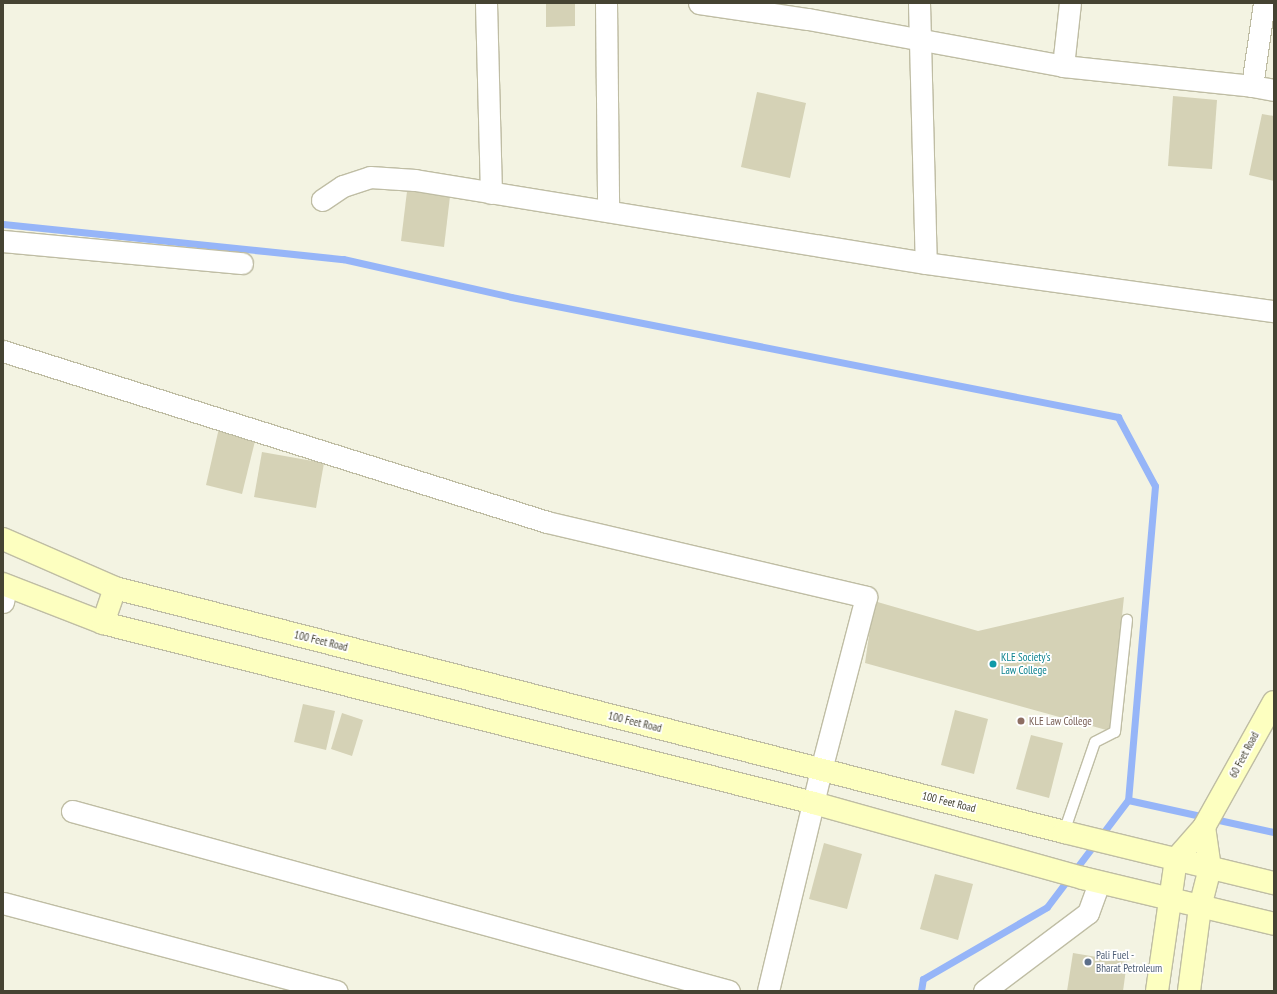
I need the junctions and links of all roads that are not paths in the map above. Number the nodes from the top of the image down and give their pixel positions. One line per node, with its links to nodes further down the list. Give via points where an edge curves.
1 (486, 3): 12 (street)
2 (606, 3): 14 (street)
3 (699, 3): 7 (street)
4 (919, 3): 8 (street)
5 (1070, 3): 9 (street)
6 (1264, 3): 10 (street)
7 (808, 11): 8 (street)
8 (919, 40): 9 (street); 16 (street)
9 (1063, 66): 10 (street)
10 (1252, 86): 11 (street)
11 (1274, 90)
12 (492, 192): 13 (street, via 415,180 370,177 343,186); 14 (street)
13 (322, 200)
14 (608, 211): 16 (street)
15 (3, 241): 17 (street)
16 (926, 262): 18 (street)
17 (242, 263)
18 (1274, 311)
19 (3, 351): 26 (street, via 547,522 866,597)
20 (3, 539): 21 (main road, 100 Feet Road)
21 (115, 588): 24 (main road); 26 (main road, 100 Feet Road)
22 (4, 591): 24 (main road)
23 (1127, 620): 30 (lane, via 1115,732 1095,742)
24 (103, 623): 27 (main road)
25 (1274, 702): 29 (main road, 60 Feet Road)
26 (821, 770): 27 (street); 30 (main road, 100 Feet Road)
27 (814, 803): 33 (main road); 42 (street)
28 (72, 811): 41 (street)
29 (1208, 820): 31 (main road, 60 Feet Road); 32 (main road)
30 (1064, 832): 31 (main road, 100 Feet Road)
31 (1176, 860): 32 (main road, 100 Feet Road); 35 (main road)
32 (1210, 868): 34 (main road, 100 Feet Road); 37 (main road)
33 (1091, 880): 35 (main road); 43 (street, via 1088,913)
34 (1274, 883)
35 (1168, 899): 37 (main road); 44 (main road)
36 (3, 903): 39 (street)
37 (1200, 907): 38 (main road); 45 (main road)
38 (1274, 924)
39 (313, 988): 40 (street)
40 (337, 991)
41 (729, 991)
42 (768, 991)
43 (984, 991)
44 (1157, 991)
45 (1189, 991)

